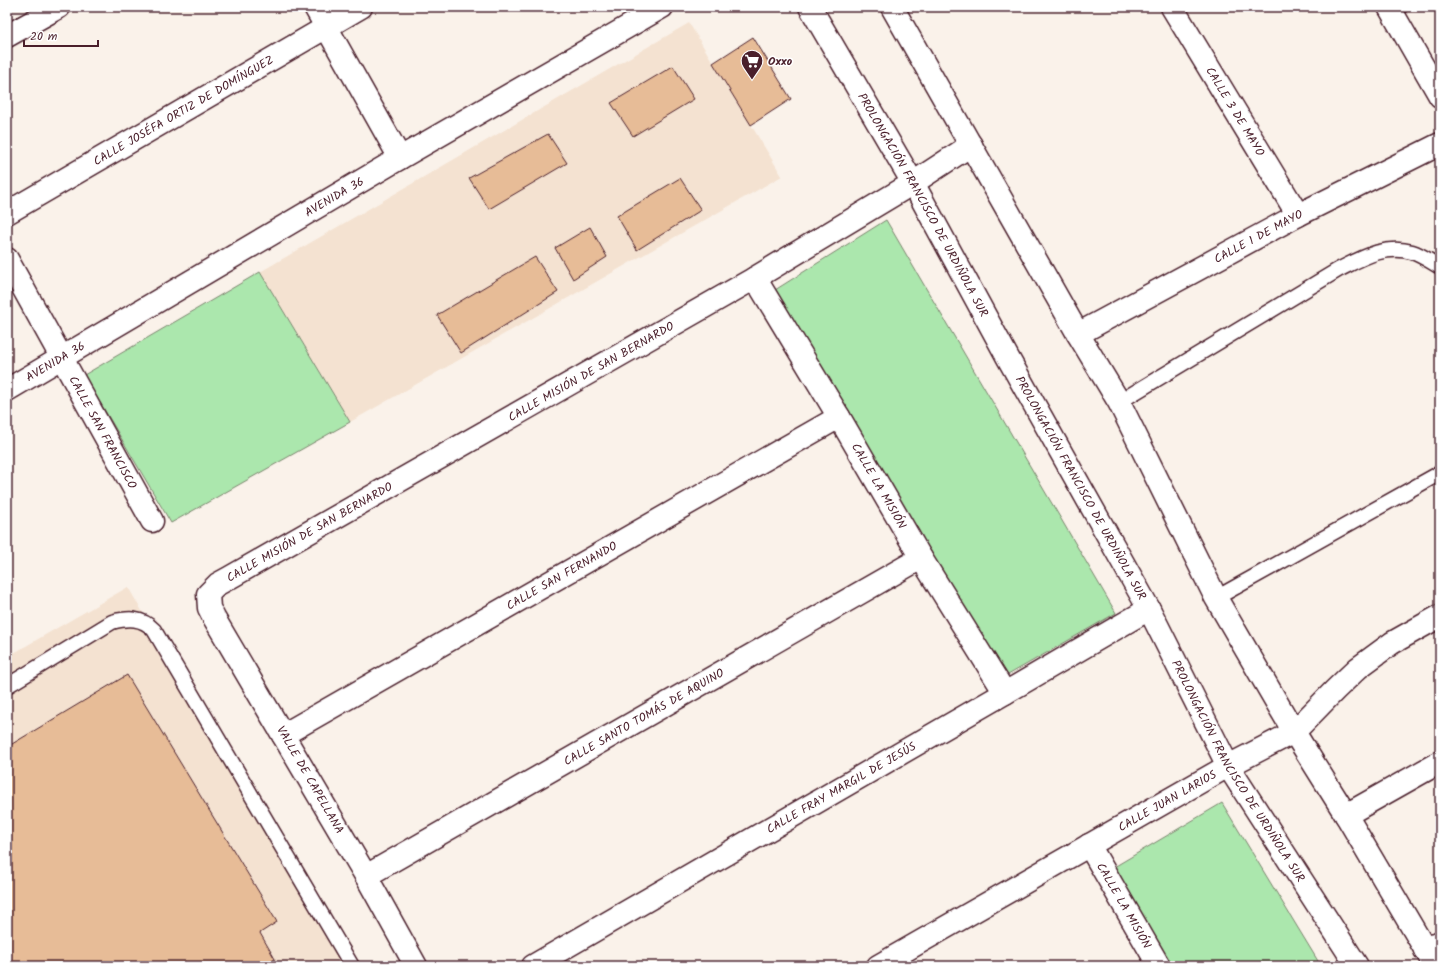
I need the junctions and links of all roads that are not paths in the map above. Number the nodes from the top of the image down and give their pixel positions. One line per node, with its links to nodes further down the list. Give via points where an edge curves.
1 (59, 7): 10 (street)
2 (315, 7): 9 (street)
3 (361, 7): 9 (street, CALLE JOSÉFA ORTIZ DE DOMÍNGUEZ)
4 (662, 7): 14 (street, AVENIDA 36)
5 (810, 7): 15 (street, PROLONGACIÓN FRANCISCO DE URDIÑOLA SUR)
6 (892, 7): 13 (street)
7 (1172, 7): 17 (street, CALLE 3 DE MAYO)
8 (1389, 7): 11 (street)
9 (327, 28): 14 (street); 16 (street, CALLE JOSÉFA ORTIZ DE DOMÍNGUEZ)
10 (7, 36)
11 (1440, 96)
12 (1440, 144): 17 (street, CALLE 1 DE MAYO)
13 (971, 145): 15 (street, CALLE MISIÓN DE SAN BERNARDO); 21 (street)
14 (400, 158): 22 (street, AVENIDA 36)
15 (913, 183): 20 (street, CALLE MISIÓN DE SAN BERNARDO); 31 (street, PROLONGACIÓN FRANCISCO DE URDIÑOLA SUR)
16 (7, 213)
17 (1298, 215): 21 (street, CALLE 1 DE MAYO)
18 (7, 259): 22 (street, CALLE SAN FRANCISCO)
19 (1440, 267): 24 (lane, via 1412,252 1390,249 1368,254)
20 (755, 278): 25 (street, CALLE LA MISIÓN); 29 (street, CALLE MISIÓN DE SAN BERNARDO, via 218,584)
21 (1078, 334): 24 (street)
22 (62, 358): 23 (street, AVENIDA 36); 27 (street, CALLE SAN FRANCISCO)
23 (7, 390)
24 (1119, 402): 30 (street)
25 (839, 417): 28 (street, CALLE LA MISIÓN); 36 (street, CALLE SAN FERNANDO)
26 (1440, 473): 30 (lane)
27 (152, 521)
28 (921, 558): 34 (street, CALLE LA MISIÓN); 41 (street, CALLE SANTO TOMÁS DE AQUINO)
29 (208, 594): 36 (street, VALLE DE CAPELLANA, via 209,608 214,618)
30 (1216, 598): 35 (street)
31 (1149, 609): 34 (street, CALLE FRAY MARGIL DE JESÚS); 38 (street, PROLONGACIÓN FRANCISCO DE URDIÑOLA SUR)
32 (1440, 616): 35 (street, CALLE JUAN LARIOS, via 1392,643 1358,668)
33 (7, 686): 43 (lane, via 112,622 131,619 148,624 154,630)
34 (1005, 694): 45 (street, CALLE FRAY MARGIL DE JESÚS)
35 (1294, 732): 38 (street, CALLE JUAN LARIOS); 39 (street)
36 (283, 734): 41 (street, VALLE DE CAPELLANA)
37 (1440, 762): 39 (street)
38 (1228, 766): 40 (street, CALLE JUAN LARIOS); 48 (street, PROLONGACIÓN FRANCISCO DE URDIÑOLA SUR)
39 (1346, 815): 42 (street)
40 (1089, 846): 46 (street, CALLE JUAN LARIOS); 47 (street, CALLE LA MISIÓN)
41 (366, 876): 44 (street, VALLE DE CAPELLANA)
42 (1433, 953)
43 (352, 966)
44 (416, 966)
45 (533, 966)
46 (878, 966)
47 (1159, 966)
48 (1357, 966)

